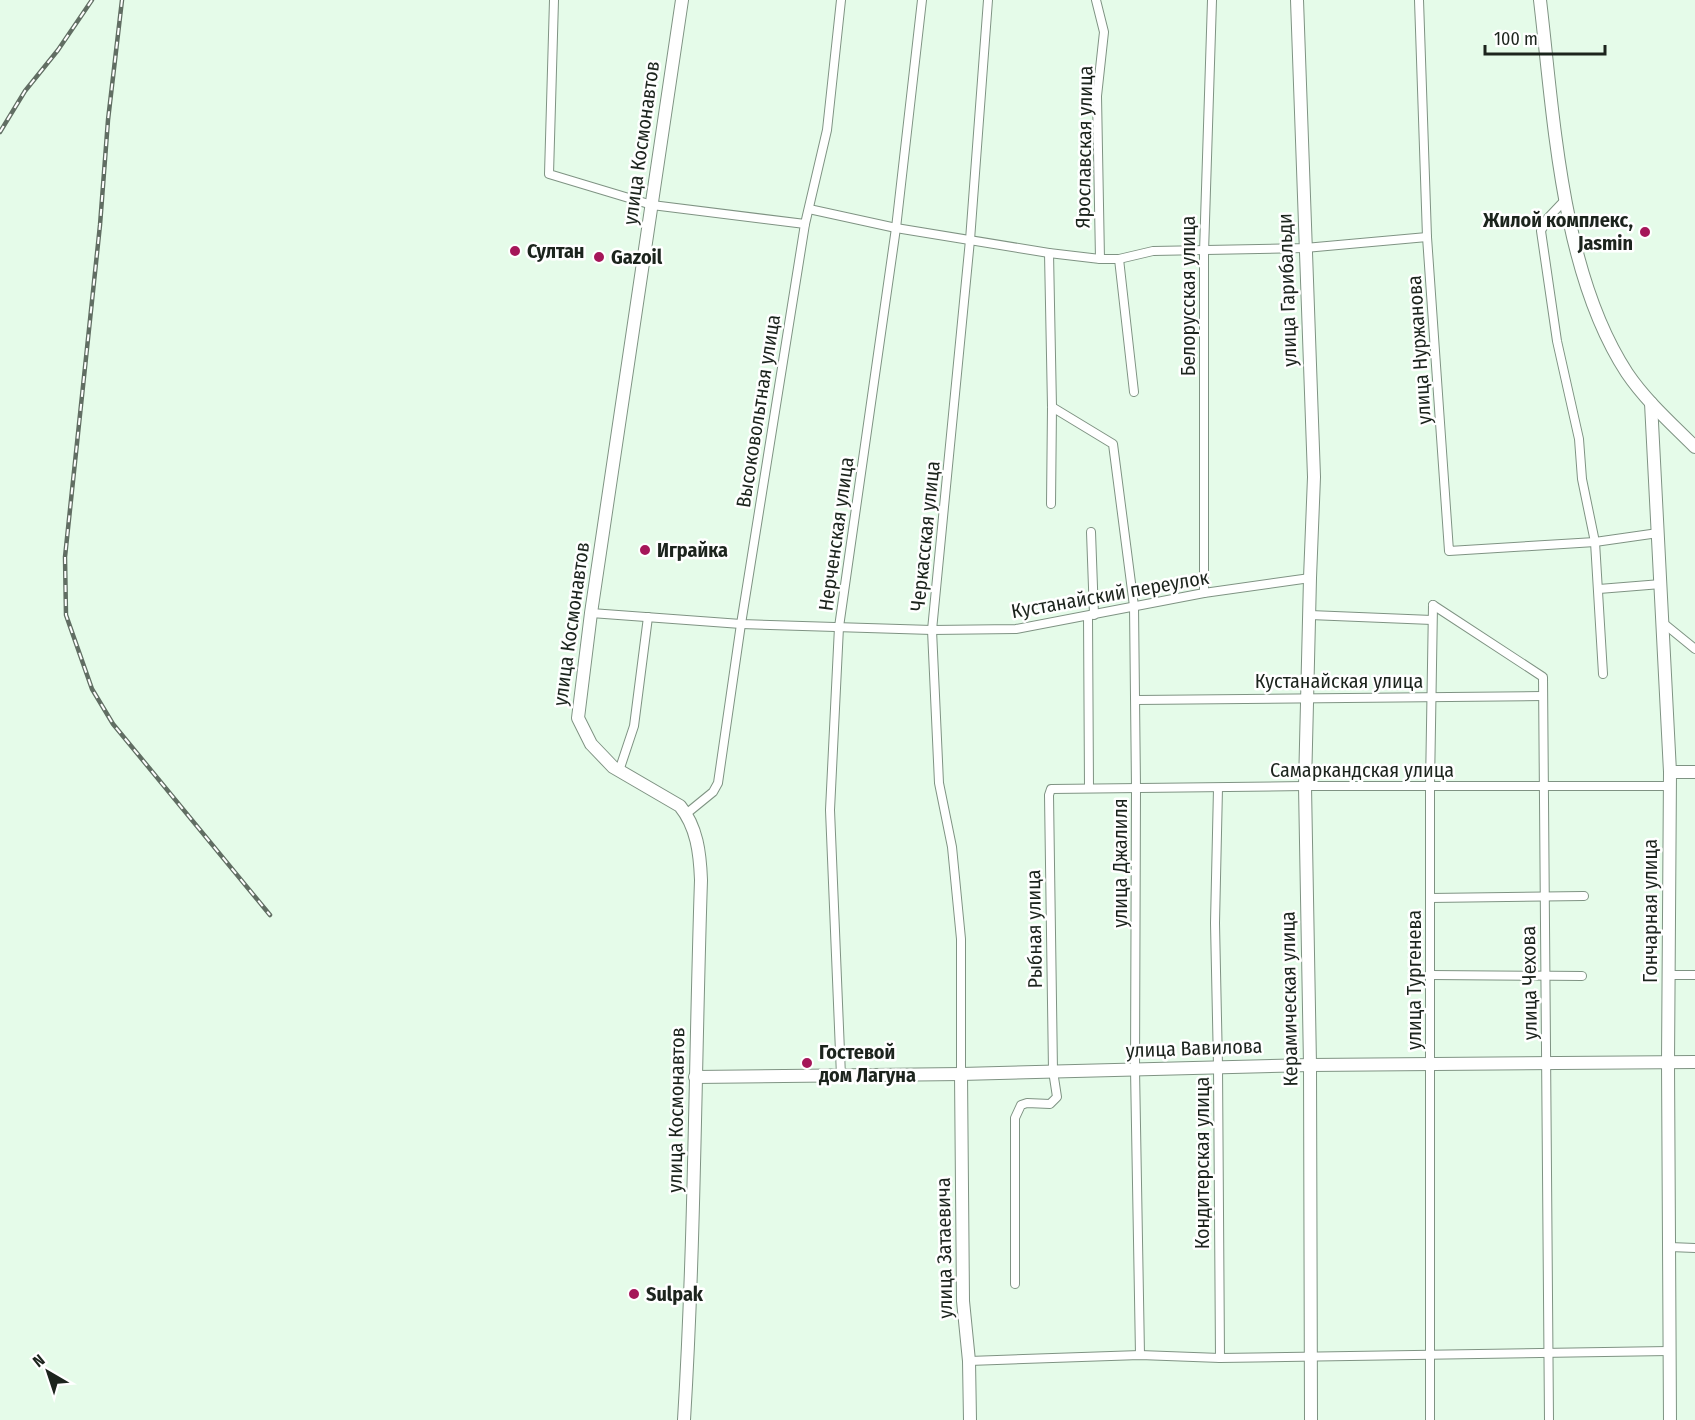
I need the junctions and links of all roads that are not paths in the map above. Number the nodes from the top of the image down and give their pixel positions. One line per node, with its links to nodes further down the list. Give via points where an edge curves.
1 (554, 0): 12 (street, via 549,174)
2 (682, 0): 12 (street, улица Космонавтов)
3 (841, 0): 13 (street, Высоковольтная улица, via 826,130)
4 (922, 0): 15 (street, Нерченская улица)
5 (988, 0): 17 (street, Черкасская улица)
6 (1096, 0): 22 (street, Ярославская улица, via 1104,32 1097,96)
7 (1212, 0): 19 (street, Белорусская улица)
8 (1298, 0): 18 (street, улица Гарибальди)
9 (1419, 0): 16 (street, улица Нуржанова)
10 (1540, 0): 11 (street)
11 (1565, 200): 24 (street, via 1590,293 1607,335 1627,373); 30 (street, via 1546,219 1541,231)
12 (652, 205): 14 (street); 37 (street, улица Космонавтов)
13 (809, 208): 14 (street, Высоковольтная улица); 15 (street)
14 (805, 225): 43 (street, Высоковольтная улица)
15 (896, 228): 17 (street); 44 (street, Нерченская улица)
16 (1427, 237): 18 (street); 30 (street, улица Нуржанова, via 1449,551)
17 (970, 240): 20 (street); 45 (street, Черкасская улица)
18 (1305, 248): 19 (street); 31 (street, улица Гарибальди, via 1314,477)
19 (1204, 252): 21 (street, via 1153,251); 34 (street, Белорусская улица)
20 (1049, 253): 22 (street); 25 (street)
21 (1119, 259): 22 (street); 23 (street)
22 (1100, 260)
23 (1134, 392)
24 (1651, 404): 26 (street); 29 (street, Гончарная улица)
25 (1052, 407): 27 (street); 36 (street, улица Джалиля, via 1113,444)
26 (1695, 447)
27 (1051, 504)
28 (1091, 532): 38 (street)
29 (1658, 533): 30 (street, улица Нуржанова); 32 (street, Гончарная улица)
30 (1594, 542): 33 (street)
31 (1310, 578): 34 (street, Кустанайский переулок); 39 (street, Керамическая улица)
32 (1661, 584): 33 (street); 42 (street, Гончарная улица)
33 (1599, 589): 47 (street)
34 (1204, 593): 36 (street, Кустанайский переулок)
35 (1433, 605): 41 (street, улица Тургенева); 48 (street, улица Чехова, via 1543,677)
36 (1134, 606): 38 (street, Кустанайский переулок); 51 (street, улица Джалиля)
37 (591, 613): 40 (street, Кустанайский переулок); 52 (street, улица Космонавтов, via 578,718 591,744)
38 (1091, 615): 45 (street, Кустанайский переулок, via 1016,629); 60 (street)
39 (1310, 615): 41 (street); 49 (street, Керамическая улица)
40 (648, 617): 43 (street, Кустанайский переулок); 52 (street, via 634,726)
41 (1432, 620): 50 (street, улица Тургенева)
42 (1662, 622): 46 (street); 53 (street, Гончарная улица)
43 (741, 624): 44 (street, Кустанайский переулок); 63 (street, Высоковольтная улица, via 718,783)
44 (839, 627): 45 (street, Кустанайский переулок); 81 (street, Нерченская улица, via 830,810)
45 (932, 630): 80 (street, Черкасская улица, via 939,783 952,847 961,939)
46 (1695, 649)
47 (1603, 674)
48 (1542, 696): 50 (street, Кустанайская улица); 55 (street, улица Чехова)
49 (1307, 697): 50 (street, Кустанайская улица); 51 (street, Кустанайская улица); 56 (street, Керамическая улица)
50 (1431, 698): 57 (street, улица Тургенева)
51 (1136, 700): 61 (street, улица Джалиля)
52 (619, 771): 63 (street, улица Космонавтов, via 680,806)
53 (1670, 772): 54 (street); 58 (street, Гончарная улица)
54 (1695, 772)
55 (1543, 785): 57 (street, Самаркандская улица); 58 (street, Самаркандская улица); 65 (street, улица Чехова)
56 (1305, 786): 57 (street, Самаркандская улица); 62 (street, Самаркандская улица); 76 (street, Керамическая улица)
57 (1430, 786): 66 (street, улица Тургенева)
58 (1671, 786): 68 (street, Гончарная улица)
59 (1054, 788): 60 (street, Самаркандская улица); 79 (street, Рыбная улица, via 1048,795)
60 (1089, 788): 61 (street, Самаркандская улица)
61 (1136, 788): 62 (street, Самаркандская улица); 78 (street, улица Джалиля)
62 (1218, 788): 77 (street, Кондитерская улица)
63 (686, 814): 82 (street, улица Космонавтов, via 699,848 701,880)
64 (1584, 896): 65 (street)
65 (1545, 897): 66 (street); 71 (street, улица Чехова)
66 (1430, 898): 67 (street, улица Тургенева)
67 (1431, 975): 71 (street); 75 (street, улица Тургенева)
68 (1669, 975): 69 (street); 74 (street, Гончарная улица)
69 (1695, 975)
70 (1582, 976): 71 (street)
71 (1546, 977): 72 (street, улица Чехова)
72 (1547, 1062): 74 (street, улица Вавилова); 75 (street, улица Вавилова); 88 (street, улица Чехова)
73 (1695, 1062): 74 (street, улица Вавилова)
74 (1668, 1063): 83 (street, Гончарная улица)
75 (1431, 1064): 76 (street, улица Вавилова); 87 (street, улица Тургенева)
76 (1310, 1065): 77 (street, улица Вавилова); 90 (street, Керамическая улица)
77 (1218, 1066): 78 (street, улица Вавилова); 91 (street, Кондитерская улица)
78 (1135, 1069): 79 (street, улица Вавилова); 89 (street, улица Джалиля)
79 (1053, 1071): 80 (street, улица Вавилова); 85 (street, Рыбная улица, via 1057,1097 1053,1102 1021,1105 1015,1118)
80 (961, 1074): 81 (street, улица Вавилова); 92 (street, улица Затаевича, via 963,1301)
81 (842, 1076): 82 (street, улица Вавилова)
82 (695, 1077): 93 (street, улица Космонавтов, via 694,1225)
83 (1670, 1247): 84 (street); 86 (street, Гончарная улица)
84 (1695, 1248)
85 (1015, 1284)
86 (1669, 1351): 88 (street); 98 (street, Гончарная улица)
87 (1431, 1354): 88 (street); 90 (street); 96 (street, улица Тургенева)
88 (1549, 1354): 97 (street, улица Чехова)
89 (1140, 1355): 91 (street); 92 (street)
90 (1310, 1356): 91 (street); 95 (street, Керамическая улица)
91 (1220, 1358)
92 (969, 1361): 94 (street, улица Затаевича)
93 (684, 1420)
94 (970, 1420)
95 (1311, 1420)
96 (1430, 1420)
97 (1549, 1420)
98 (1670, 1420)

